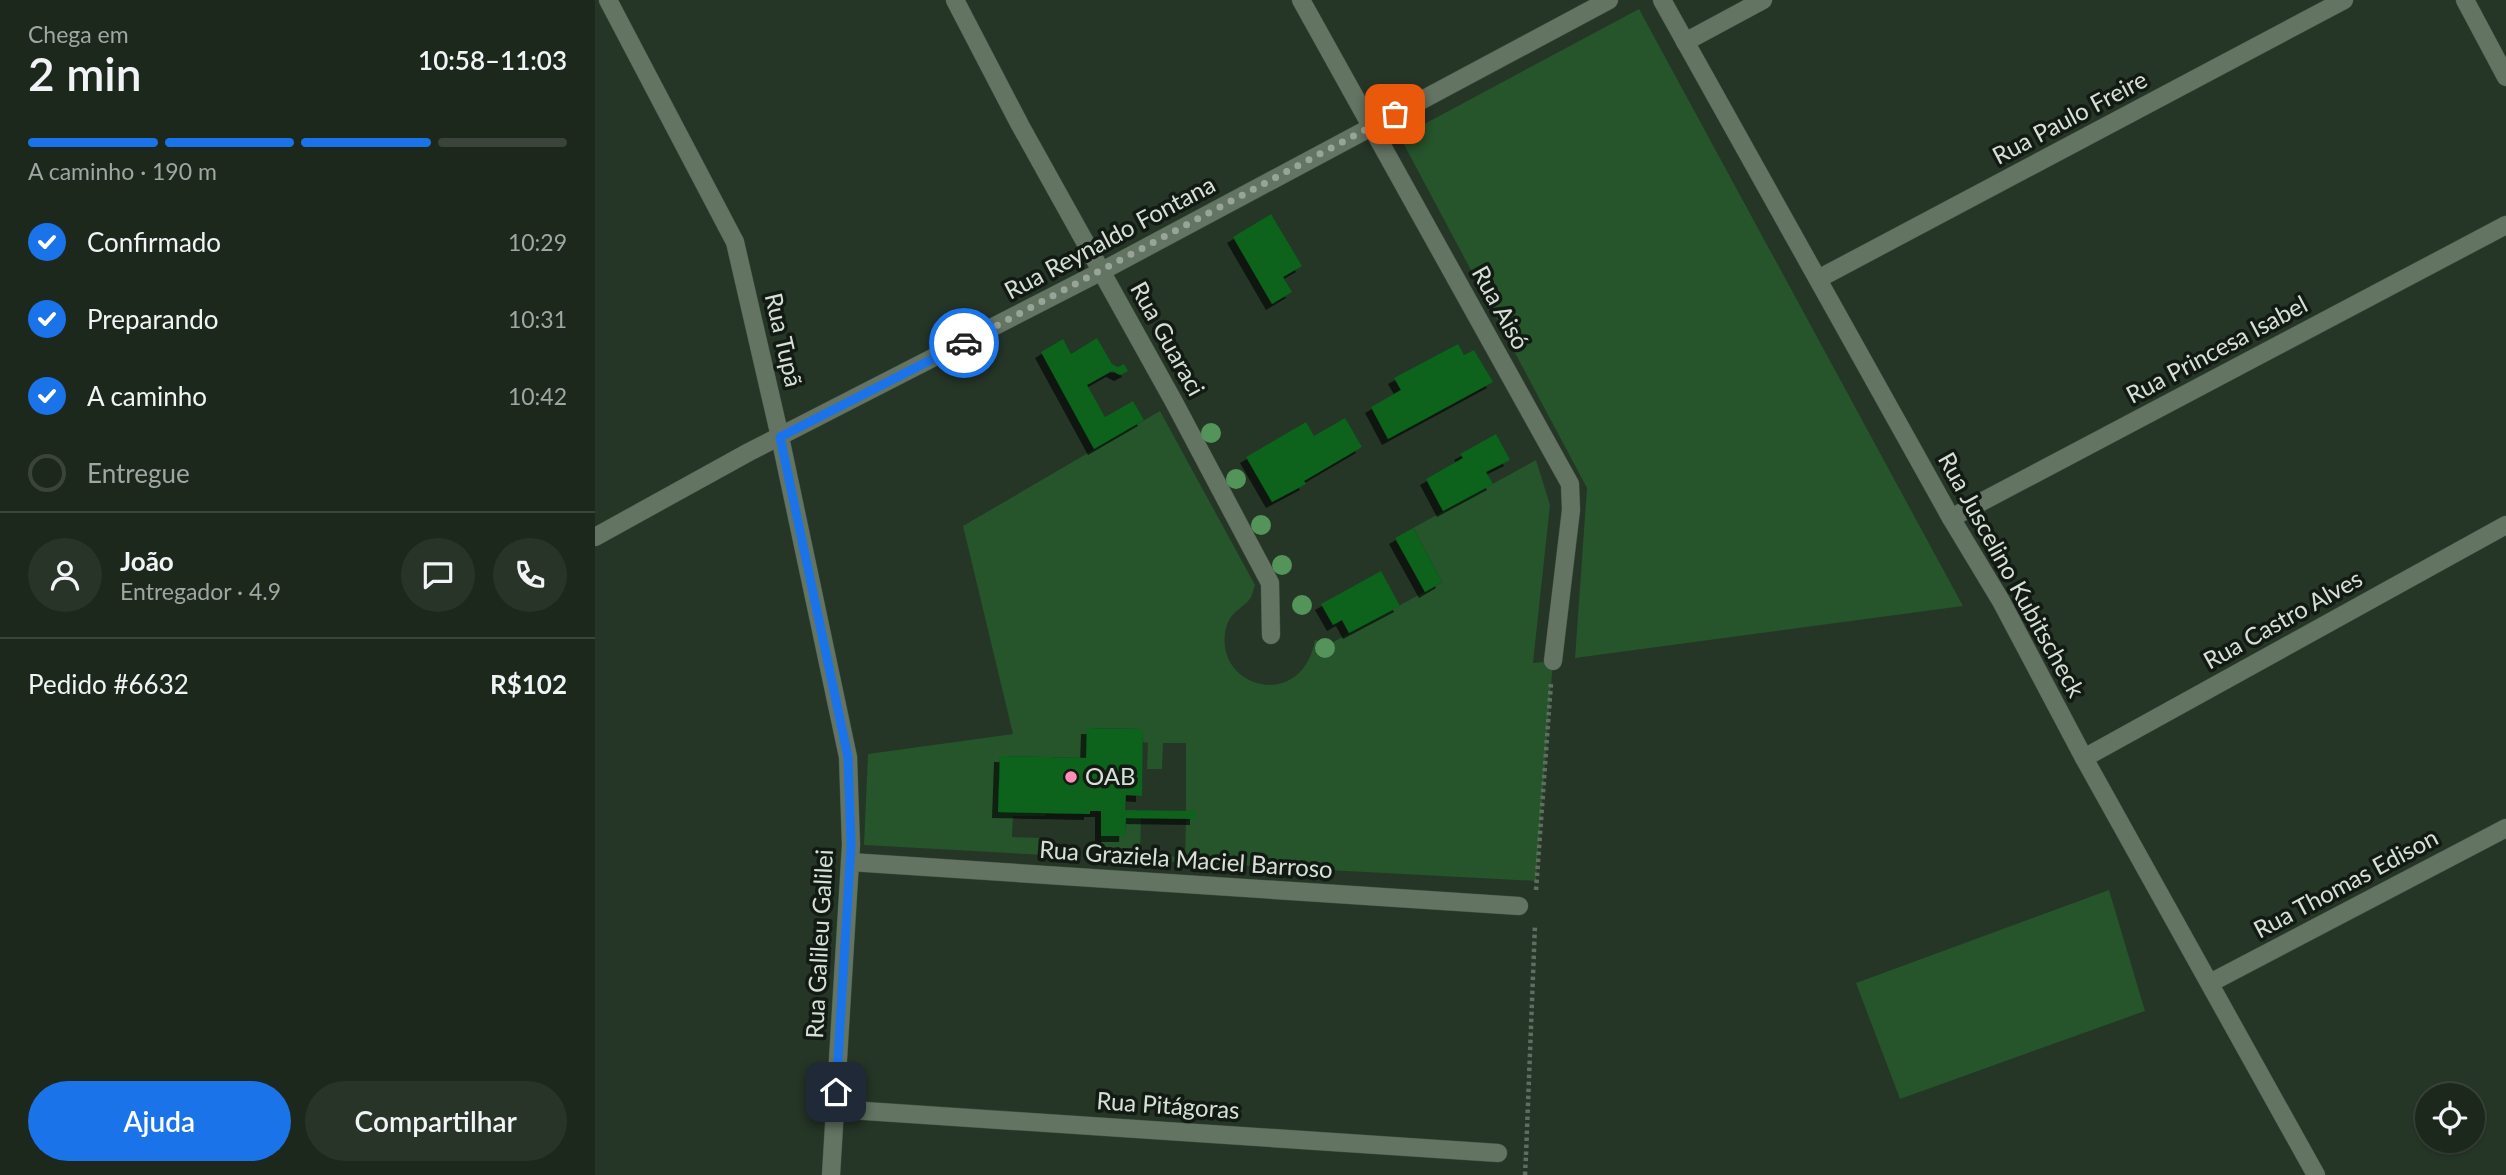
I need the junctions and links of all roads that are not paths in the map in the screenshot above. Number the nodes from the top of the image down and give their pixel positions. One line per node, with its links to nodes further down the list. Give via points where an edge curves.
1 (608, 0): 15 (street, Rua Tupã, via 735,242)
2 (955, 0): 13 (street, Rua Guaraci)
3 (1301, 0): 11 (street, Rua Aisó)
4 (1609, 0): 11 (street, Rua Reynaldo Fontana)
5 (1662, 0): 9 (street, Rua Juscelino Kubitscheck)
6 (1763, 0): 9 (street)
7 (2344, 0): 14 (street, Rua Paulo Freire)
8 (2465, 0): 10 (street)
9 (1685, 42): 14 (street, Rua Juscelino Kubitscheck)
10 (2506, 77)
11 (1372, 127): 13 (street, Rua Reynaldo Fontana); 20 (street, Rua Aisó, via 1570,484)
12 (2506, 225): 16 (street, Rua Princesa Isabel)
13 (1102, 271): 15 (street, Rua Reynaldo Fontana); 19 (street, Rua Guaraci, via 1270,583)
14 (1818, 279): 16 (street, Rua Juscelino Kubitscheck)
15 (780, 437): 18 (street, Rua Reynaldo Fontana); 21 (street, Rua Tupã)
16 (1951, 519): 22 (street, Rua Juscelino Kubitscheck, via 2001,600)
17 (2506, 526): 22 (street, Rua Castro Alves)
18 (595, 537)
19 (1271, 635)
20 (1553, 661)
21 (848, 757): 24 (street, Rua Galileu Galilei)
22 (2084, 758): 26 (street, Rua Juscelino Kubitscheck)
23 (2506, 828): 26 (street, Rua Thomas Edison)
24 (850, 862): 25 (street, Rua Graziela Maciel Barroso); 27 (street, Rua Galileu Galilei)
25 (1527, 906)
26 (2210, 983): 30 (street, Rua Juscelino Kubitscheck)
27 (835, 1109): 28 (street, Rua Pitágoras); 29 (street, Rua Galileu Galilei)
28 (1498, 1153)
29 (831, 1175)
30 (2316, 1175)

